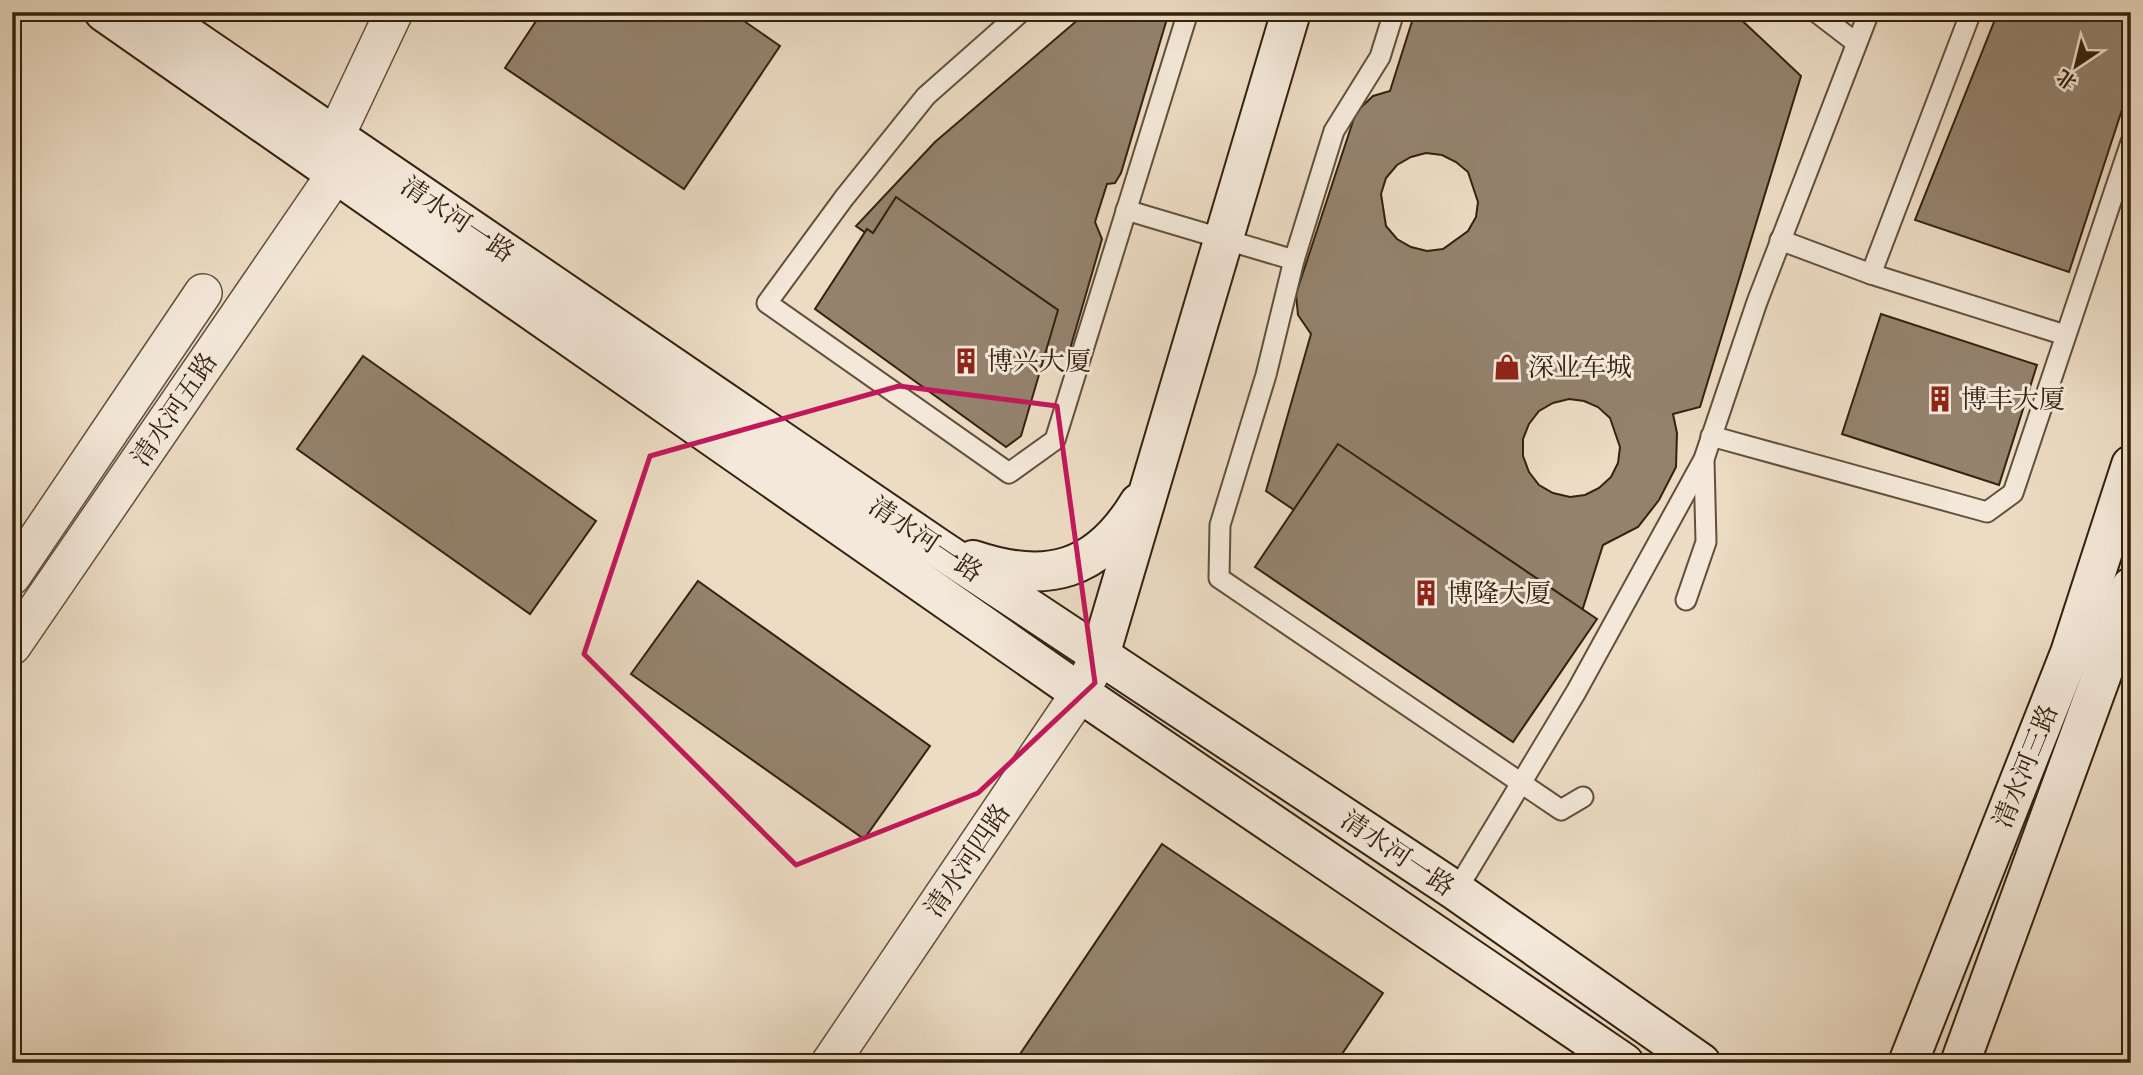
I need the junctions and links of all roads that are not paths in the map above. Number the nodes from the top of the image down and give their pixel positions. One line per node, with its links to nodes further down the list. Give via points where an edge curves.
1 (104, 12): 13 (street, 清水河一路)
2 (153, 12): 13 (street, 清水河一路)
3 (394, 12): 13 (street, 清水河五路)
4 (1021, 12): 14 (lane, via 926,96 767,303 1009,473 1055,440)
5 (1188, 12): 14 (lane)
6 (1291, 12): 15 (street)
7 (1394, 12): 17 (lane, via 1380,57 1334,131)
8 (1816, 12): 11 (lane)
9 (1869, 12): 11 (lane)
10 (1971, 12): 18 (lane)
11 (1855, 42): 16 (lane)
12 (2131, 142): 20 (lane)
13 (336, 154): 25 (street, 清水河一路); 29 (street, 清水河五路); 31 (street, 清水河一路)
14 (1126, 210): 15 (lane)
15 (1223, 239): 17 (lane); 24 (street)
16 (1780, 240): 18 (lane); 21 (lane)
17 (1294, 260): 32 (lane, via 1266,375 1220,526 1219,578)
18 (1871, 274): 20 (lane)
19 (203, 293): 26 (street)
20 (2065, 335): 21 (lane, via 2013,493 1987,512)
21 (1711, 436): 22 (lane)
22 (1703, 459): 28 (lane, via 1706,542); 32 (lane)
23 (2131, 465): 38 (street, 清水河三路, via 2070,653)
24 (1151, 483): 25 (street, via 1131,516 1089,559 1049,573 1015,572); 30 (street)
25 (938, 548): 30 (street, 清水河一路)
26 (12, 576)
27 (2131, 587): 39 (street, 清水河三路)
28 (1686, 600)
29 (12, 646)
30 (1100, 655): 31 (street, 清水河四路); 34 (street, 清水河一路)
31 (1080, 693): 35 (street, 清水河四路); 36 (street, 清水河一路)
32 (1522, 785): 33 (lane, via 1561,810); 34 (lane)
33 (1583, 797)
34 (1456, 891): 37 (street, 清水河一路)
35 (830, 1063)
36 (1624, 1063)
37 (1701, 1063)
38 (1908, 1063)
39 (1960, 1063)

